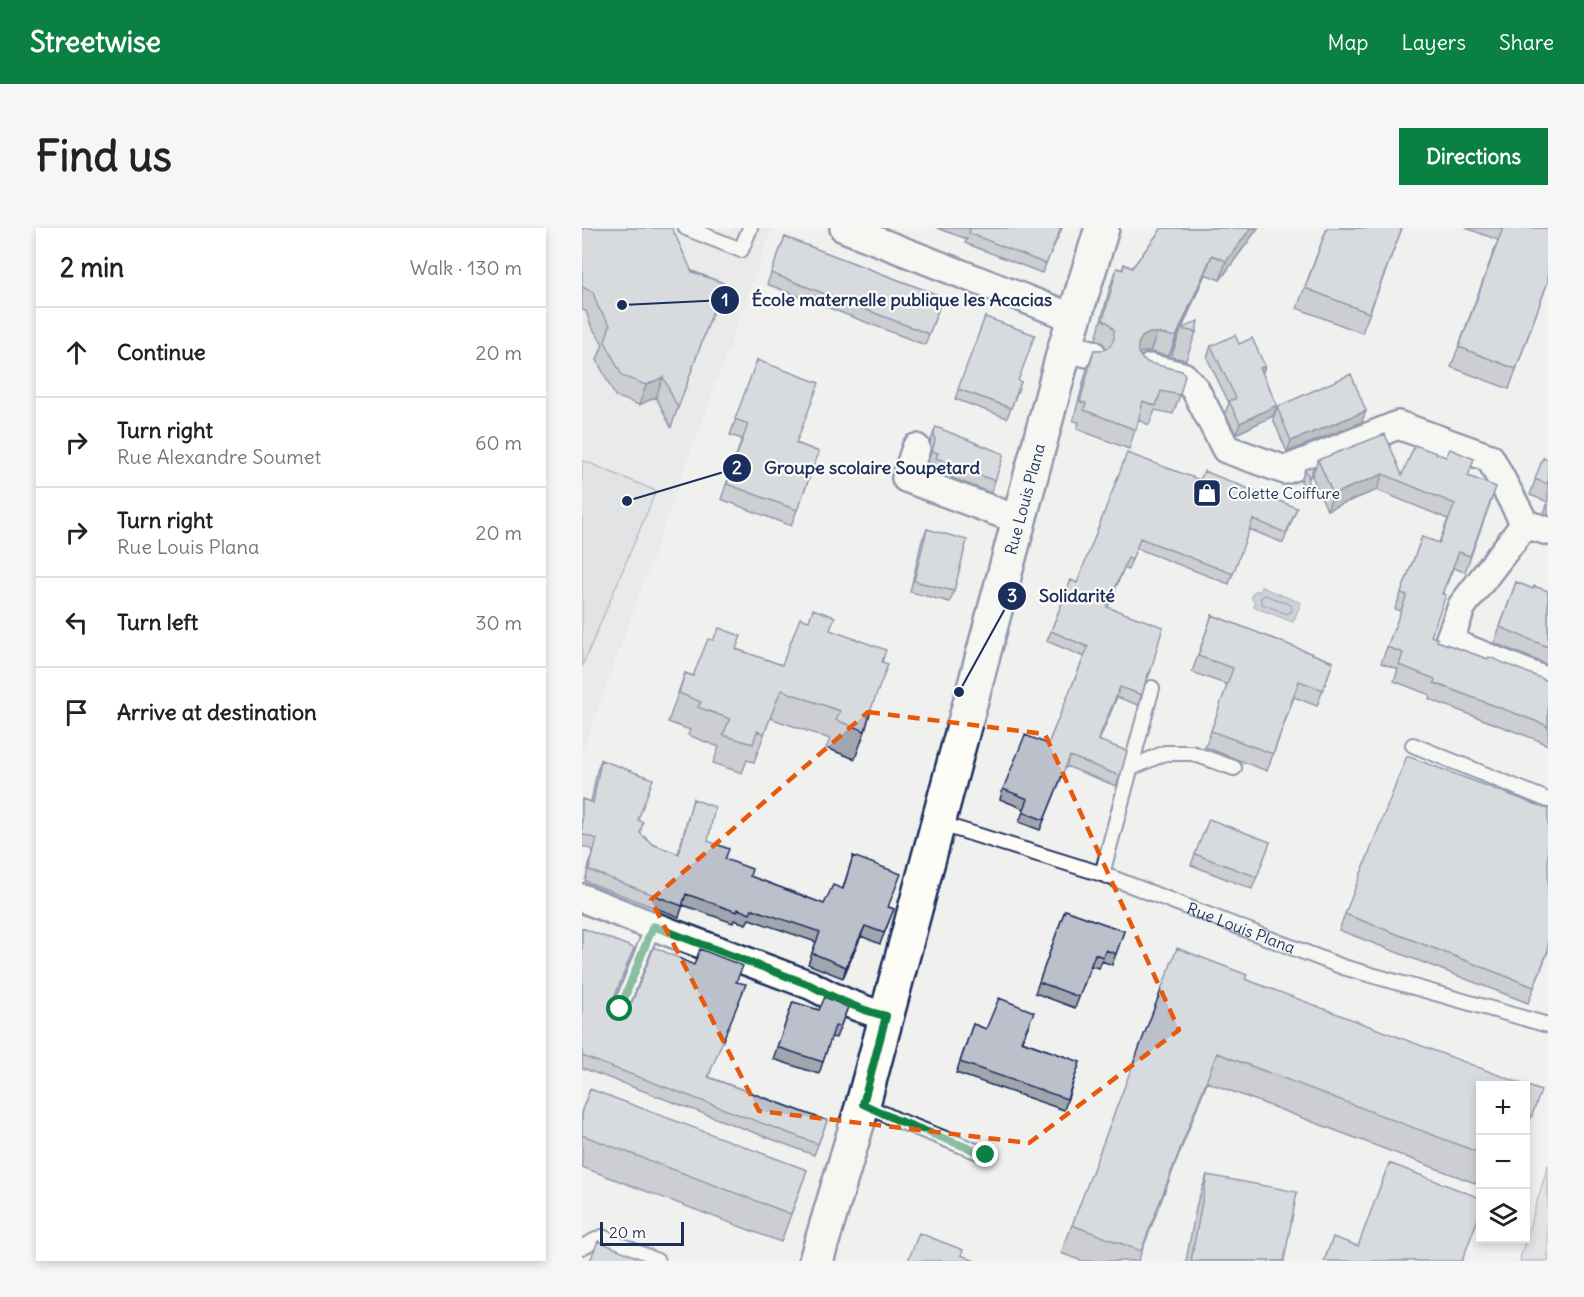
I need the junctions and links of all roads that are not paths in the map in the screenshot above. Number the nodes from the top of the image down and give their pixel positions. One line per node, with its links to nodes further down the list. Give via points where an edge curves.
1 (686, 228): 2 (lane, via 741,250)
2 (750, 228)
3 (844, 228): 5 (street)
4 (1102, 228): 5 (street, Rue Louis Plana)
5 (1077, 340): 8 (street, Rue Louis Plana)
6 (1146, 367): 9 (street, via 1183,376 1196,389 1226,449 1285,470 1398,425 1490,458)
7 (916, 448): 8 (street, via 906,478)
8 (1019, 520): 16 (street, Rue Louis Plana)
9 (1536, 527): 10 (street, via 1462,606 1450,638 1457,645)
10 (1548, 682)
11 (1152, 688): 13 (lane)
12 (1413, 745): 15 (lane)
13 (1131, 768): 14 (lane, via 1166,753 1192,753); 17 (lane)
14 (1234, 768)
15 (1548, 800)
16 (938, 823): 17 (lane, Rue Louis Plana); 21 (street, Rue Louis Plana)
17 (1102, 874): 22 (lane, Rue Louis Plana, via 1343,967)
18 (582, 898): 19 (street)
19 (653, 926): 20 (lane); 21 (street)
20 (620, 1009)
21 (886, 1016): 23 (street, Rue Louis Plana)
22 (1548, 1025)
23 (863, 1104): 24 (lane); 27 (street, Rue Louis Plana)
24 (986, 1155)
25 (582, 1247): 26 (lane, via 602,1238)
26 (657, 1261)
27 (816, 1261)

